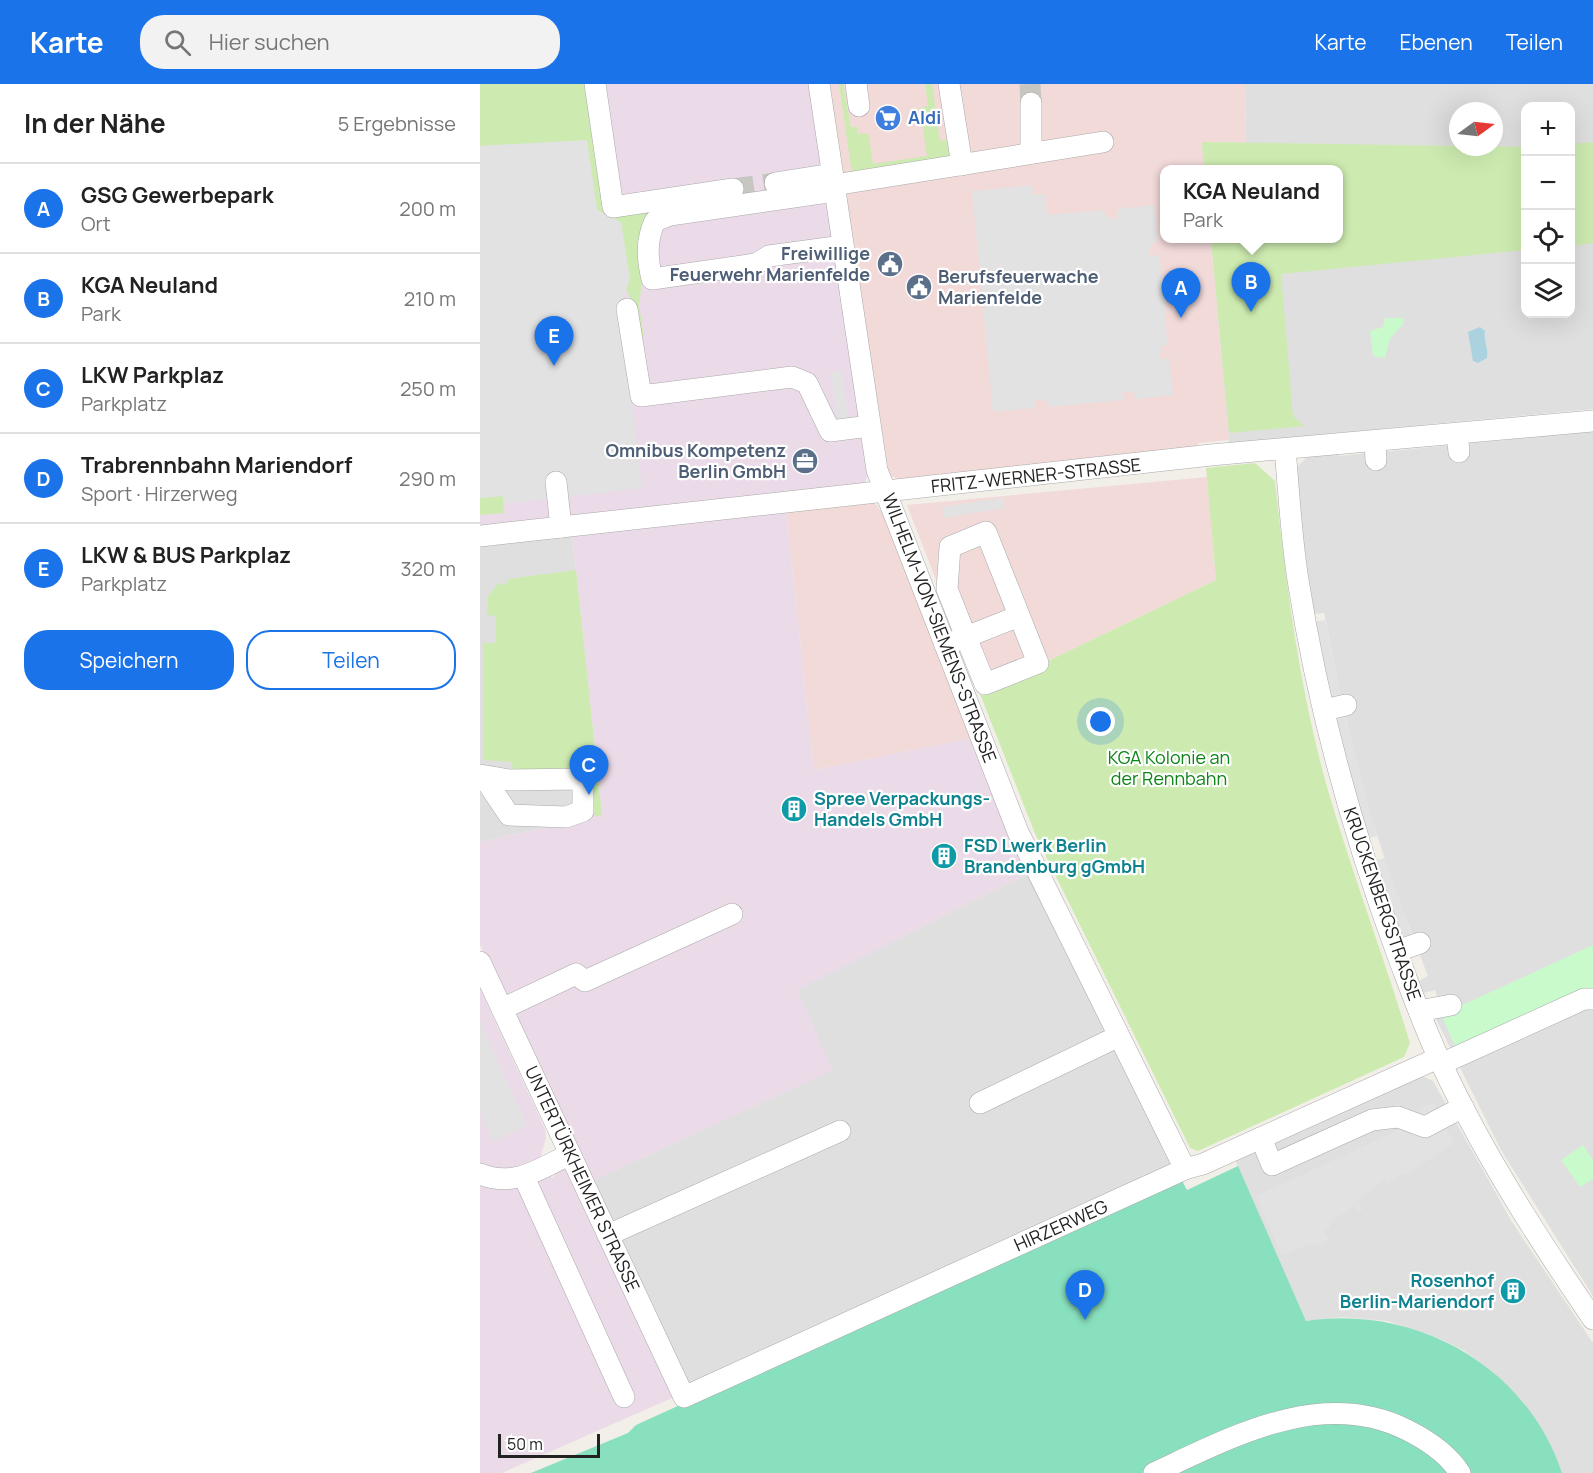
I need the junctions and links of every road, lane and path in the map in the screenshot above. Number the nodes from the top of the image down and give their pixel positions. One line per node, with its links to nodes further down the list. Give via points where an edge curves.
1 (595, 84): 12 (street, via 613,207)
2 (819, 84): 11 (street, WILHELM-VON-SIEMENS-STRASSE)
3 (856, 84): 6 (street)
4 (949, 84): 9 (street)
5 (1030, 103): 8 (street)
6 (859, 106)
7 (1103, 142): 8 (street)
8 (1031, 153): 9 (street)
9 (962, 165): 11 (street)
10 (775, 183): 11 (street)
11 (834, 183): 13 (street, WILHELM-VON-SIEMENS-STRASSE); 13 (street, via 655,221 648,237 649,265 652,279)
12 (733, 189)
13 (843, 246): 16 (street, WILHELM-VON-SIEMENS-STRASSE)
14 (627, 309): 16 (street, via 641,396 792,377 807,383 830,431)
15 (1593, 421): 17 (street, FRITZ-WERNER-STRASSE, via 1458,443 1375,451)
16 (870, 426): 19 (street, WILHELM-VON-SIEMENS-STRASSE)
17 (1285, 449): 19 (street, FRITZ-WERNER-STRASSE); 26 (street, KRUCKENBERGSTRASSE, via 1298,577)
18 (556, 482): 20 (street)
19 (885, 491): 20 (street, FRITZ-WERNER-STRASSE); 24 (street, WILHELM-VON-SIEMENS-STRASSE)
20 (561, 527): 21 (street, FRITZ-WERNER-STRASSE)
21 (480, 536)
22 (1019, 616): 23 (street); 23 (street, via 1038,663 985,684); 23 (street, via 986,532 968,539 950,547 947,589)
23 (966, 637): 24 (street)
24 (945, 645): 35 (street, WILHELM-VON-SIEMENS-STRASSE, via 1018,832)
25 (1346, 705): 26 (street)
26 (1324, 710): 29 (street, KRUCKENBERGSTRASSE, via 1362,850)
27 (732, 914): 33 (street, via 585,981 576,974)
28 (1420, 943): 29 (street)
29 (1397, 951): 34 (street, KRUCKENBERGSTRASSE)
30 (480, 962): 33 (street, UNTERTÜRKHEIMER STRASSE)
31 (1593, 999): 36 (street, HIRZERWEG, via 1584,999)
32 (1451, 1005): 34 (street)
33 (502, 1009): 41 (street, UNTERTÜRKHEIMER STRASSE)
34 (1419, 1011): 36 (street, KRUCKENBERGSTRASSE)
35 (1119, 1036): 37 (street); 42 (street, WILHELM-VON-SIEMENS-STRASSE)
36 (1440, 1061): 38 (street, KRUCKENBERGSTRASSE); 40 (street, HIRZERWEG)
37 (980, 1103)
38 (1463, 1107): 40 (street, via 1425,1127 1398,1117 1372,1120 1272,1165); 46 (street, KRUCKENBERGSTRASSE, via 1532,1230)
39 (840, 1131): 45 (street)
40 (1261, 1138): 42 (street, HIRZERWEG)
41 (570, 1154): 44 (street); 45 (street, UNTERTÜRKHEIMER STRASSE)
42 (1185, 1169): 48 (street, HIRZERWEG)
43 (480, 1174): 44 (street, via 495,1180)
44 (525, 1177): 47 (street)
45 (608, 1235): 48 (street, UNTERTÜRKHEIMER STRASSE)
46 (1593, 1319)
47 (624, 1397)
48 (684, 1397)
49 (1154, 1473): 50 (street, via 1268,1424 1342,1412 1370,1415 1412,1432 1445,1456)
50 (1460, 1473)

